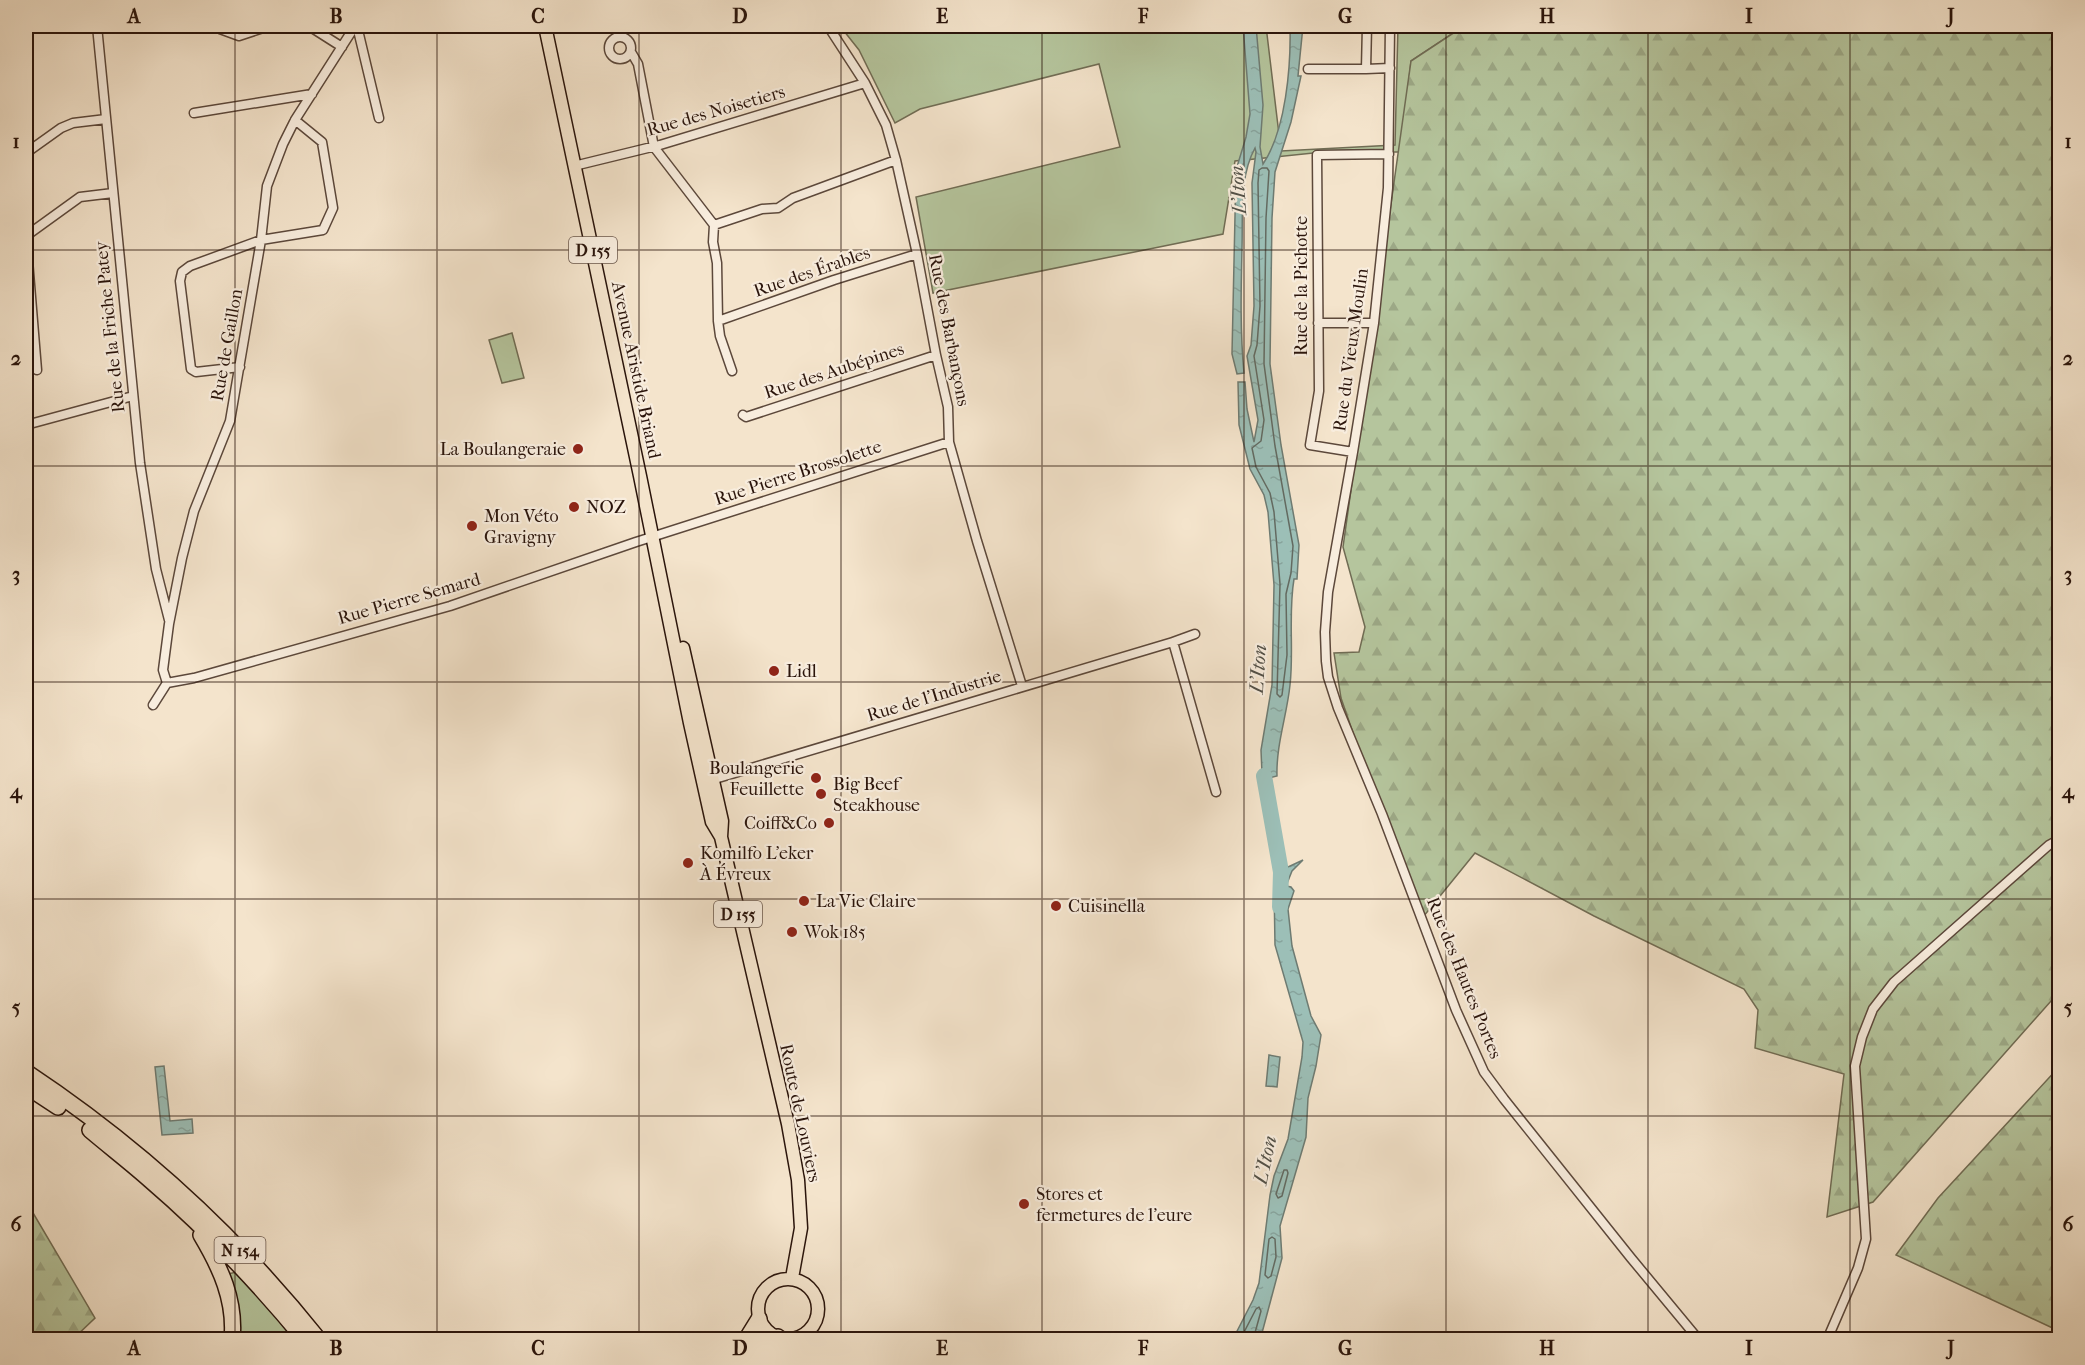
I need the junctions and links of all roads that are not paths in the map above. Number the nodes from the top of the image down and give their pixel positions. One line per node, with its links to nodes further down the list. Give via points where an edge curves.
1 (34, 26): 11 (street)
2 (97, 26): 21 (street, Rue de la Friche Patey)
3 (269, 26): 10 (street, via 239,36)
4 (309, 26): 12 (street)
5 (356, 26): 12 (street, Rue de Gaillon); 20 (street)
6 (545, 26): 27 (main road, Avenue Aristide Briand / D 155)
7 (828, 26): 17 (street, Rue des Barbançons)
8 (1367, 26): 16 (street)
9 (1390, 26): 14 (street, Rue du Vieux Moulin)
10 (220, 29)
11 (26, 32)
12 (342, 47): 18 (street, Rue de Gaillon)
13 (631, 52): 23 (street, via 638,64)
14 (1390, 68): 16 (street); 25 (street, Rue du Vieux Moulin)
15 (1308, 69): 16 (street)
16 (1366, 69)
17 (865, 83): 23 (street, Rue des Noisetiers); 26 (street, Rue des Barbançons, via 886,125)
18 (312, 94): 19 (street); 22 (street, Rue de Gaillon)
19 (194, 113)
20 (379, 118)
21 (105, 119): 24 (street, via 61,128); 28 (street, Rue de la Friche Patey)
22 (295, 120): 31 (street, Rue de Gaillon, via 267,186); 31 (street, via 322,142 333,208 323,230)
23 (654, 147): 27 (street, Rue des Noisetiers); 29 (street)
24 (26, 153)
25 (1389, 154): 34 (street, Rue de la Pichotte, via 1317,155); 35 (street, Rue du Vieux Moulin)
26 (896, 160): 29 (street, via 793,198 778,208 762,209); 32 (street, Rue des Barbançons)
27 (574, 166): 45 (main road, Avenue Aristide Briand / D 155)
28 (113, 194): 30 (street, via 80,198); 40 (street, Rue de la Friche Patey)
29 (714, 225): 33 (street)
30 (26, 236): 38 (street)
31 (261, 240): 37 (street, Rue de Gaillon); 37 (street, via 190,266 182,272 180,281 191,369 196,372)
32 (917, 254): 33 (street, Rue des Érables); 36 (street, Rue des Barbançons)
33 (718, 321): 39 (street)
34 (1318, 323): 35 (street); 44 (street, Rue de la Pichotte, via 1319,391 1310,445)
35 (1374, 323): 44 (street, Rue du Vieux Moulin)
36 (936, 356): 41 (street, Rue des Aubépines); 43 (street, Rue des Barbançons, via 948,406)
37 (240, 367): 46 (street, Rue de Gaillon, via 230,421 194,511)
38 (38, 370)
39 (732, 371)
40 (133, 396): 42 (street); 46 (street, Rue de la Friche Patey, via 156,569)
41 (743, 415)
42 (26, 425)
43 (949, 442): 45 (street, Rue Pierre Brossolette); 51 (street, Rue des Barbançons)
44 (1353, 452): 49 (street, Rue du Vieux Moulin, via 1328,592)
45 (654, 536): 50 (street, Rue Pierre Semard, via 450,606 194,678); 53 (main road, Avenue Aristide Briand / D 155)
46 (170, 624): 50 (street, Rue de Gaillon, via 163,670)
47 (1195, 634): 48 (street, Rue de l'Industrie)
48 (1173, 642): 51 (street, Rue de l'Industrie); 54 (street)
49 (1328, 677): 67 (street, Rue des Hautes Portes, via 1456,1010 1484,1072)
50 (167, 682): 52 (street)
51 (1022, 686): 53 (street, Rue de l'Industrie)
52 (153, 705)
53 (709, 781): 56 (main road, Avenue Aristide Briand / D 155, via 722,821 721,837)
54 (1216, 792)
55 (2060, 838): 68 (street, via 1894,982 1873,1009 1855,1066 1866,1239)
56 (756, 991): 60 (main road, Route de Louviers / D 155, via 798,1180 801,1228)
57 (26, 1072): 64 (highway, N 154, via 121,1142 195,1207 262,1273)
58 (26, 1086): 59 (highway, N 154, via 83,1125)
59 (190, 1217): 64 (highway, N 154, via 281,1311); 65 (highway, via 218,1263 230,1298)
60 (792, 1278): 61 (main road, via 767,1286 758,1303); 62 (main road, via 808,1286 818,1302 817,1319)
61 (759, 1319): 63 (main road); 66 (highway)
62 (808, 1336): 63 (main road)
63 (774, 1338)
64 (315, 1339)
65 (232, 1340)
66 (746, 1340)
67 (1699, 1340)
68 (1827, 1340)

